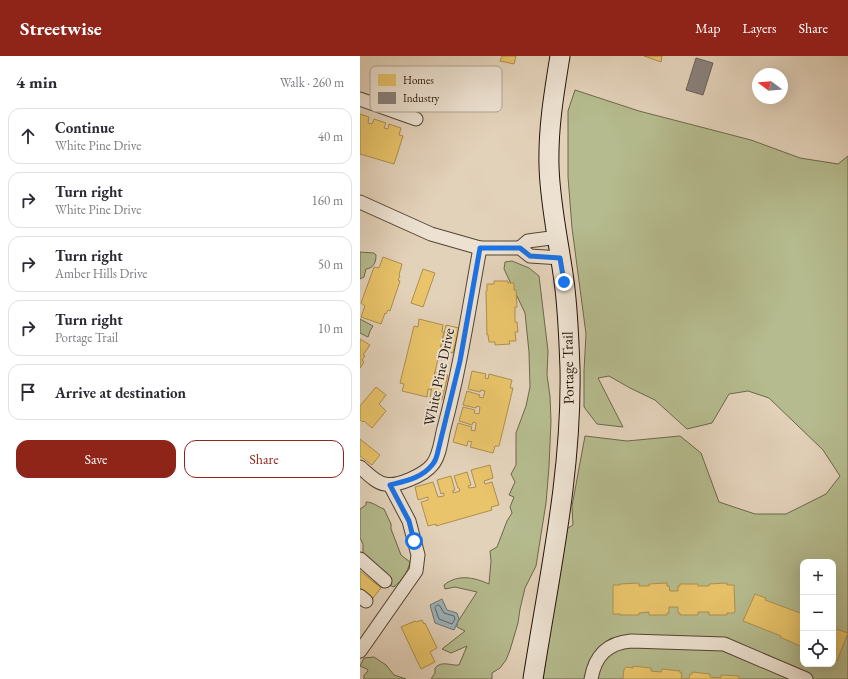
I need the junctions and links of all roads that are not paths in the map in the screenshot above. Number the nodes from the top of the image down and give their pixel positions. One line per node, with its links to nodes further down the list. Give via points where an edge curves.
1 (560, 56): 7 (main road, Portage Trail, via 549,131 549,166)
2 (360, 99): 3 (street)
3 (370, 103)
4 (396, 112): 5 (street)
5 (416, 119)
6 (360, 202): 8 (street, via 432,234)
7 (558, 237): 9 (street, via 528,241); 10 (main road, Portage Trail)
8 (480, 248): 9 (street); 12 (street, White Pine Drive, via 460,361 433,465 410,480)
9 (520, 248): 10 (street, via 530,256)
10 (560, 258): 16 (main road, Portage Trail, via 567,308 570,370 567,448 558,534)
11 (360, 467): 12 (street, via 384,484)
12 (390, 485): 15 (street, via 409,521 418,555 416,571)
13 (360, 559): 14 (street)
14 (385, 581)
15 (360, 651)
16 (533, 679)
17 (591, 679): 18 (street, via 595,664 611,646 624,642 661,641 724,644)
18 (806, 679)

